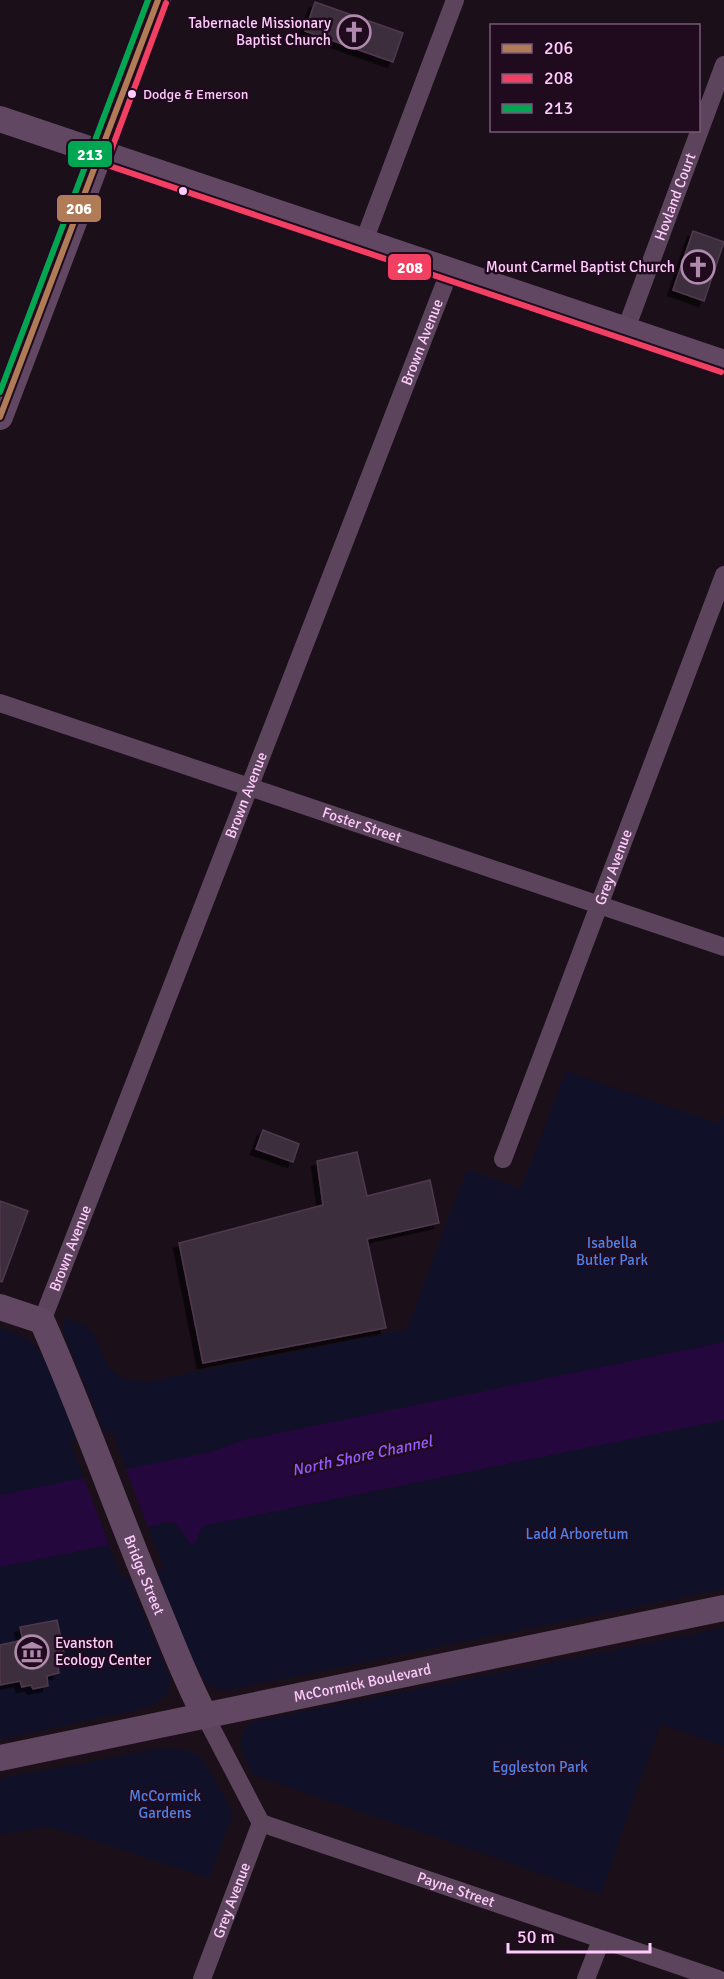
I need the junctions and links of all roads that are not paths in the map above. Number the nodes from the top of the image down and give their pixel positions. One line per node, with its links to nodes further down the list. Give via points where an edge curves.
1 (158, 0): 7 (main road)
2 (455, 0): 8 (street)
3 (724, 65): 5 (street, Hovland Court)
4 (0, 119): 7 (main road)
5 (700, 130)
6 (699, 132): 10 (street, Hovland Court)
7 (101, 153): 8 (main road); 12 (main road)
8 (364, 241): 9 (main road)
9 (450, 270): 10 (main road); 15 (street, Brown Avenue)
10 (626, 329): 11 (main road)
11 (724, 363)
12 (0, 417)
13 (724, 575): 16 (street, Grey Avenue)
14 (0, 703): 15 (street, Foster Street)
15 (249, 787): 16 (street, Foster Street); 20 (street, Brown Avenue)
16 (601, 905): 17 (street, Foster Street); 18 (street, Grey Avenue)
17 (724, 947)
18 (503, 1160)
19 (0, 1306): 20 (main road)
20 (42, 1321): 22 (main road, Bridge Street, via 143,1574)
21 (724, 1608): 22 (main road, McCormick Boulevard)
22 (204, 1714): 23 (main road, McCormick Boulevard); 24 (street, Bridge Street)
23 (0, 1758)
24 (261, 1824): 25 (street, Payne Street); 26 (street, Grey Avenue)
25 (601, 1940): 27 (street); 28 (street, Payne Street)
26 (202, 1979)
27 (586, 1979)
28 (718, 1979)

